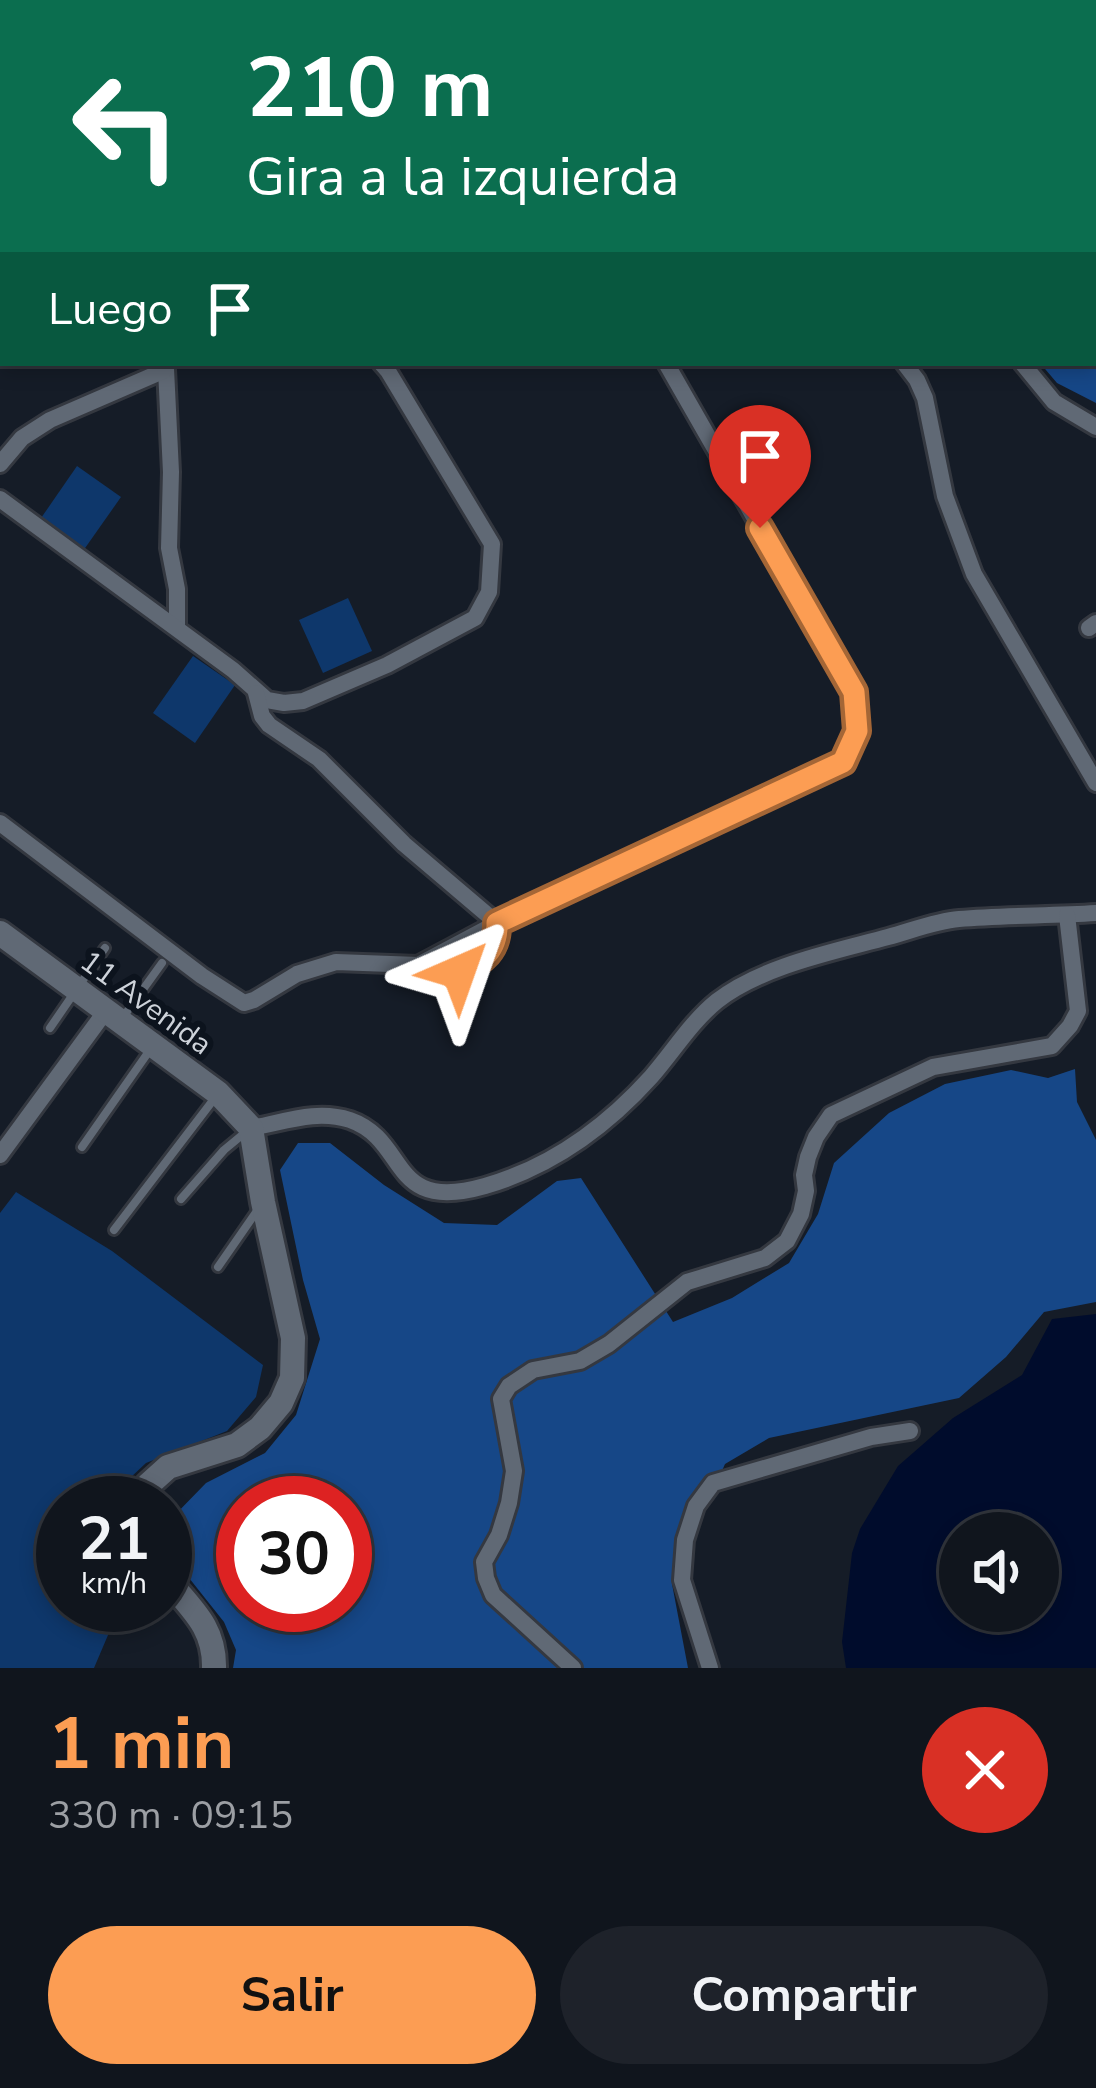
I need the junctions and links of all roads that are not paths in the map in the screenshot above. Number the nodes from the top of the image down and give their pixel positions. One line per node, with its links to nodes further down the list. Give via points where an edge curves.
1 (167, 366): 7 (street, via 50,420); 9 (street)
2 (384, 366): 10 (street, via 492,544 489,592 475,618 387,665 303,701)
3 (668, 366): 15 (street, via 854,692 857,731 843,762)
4 (906, 366): 11 (street, via 925,398 945,496 974,574)
5 (1024, 366): 6 (street, via 1054,402)
6 (1096, 427)
7 (0, 464)
8 (0, 499): 9 (street)
9 (176, 628): 10 (street)
10 (256, 693): 15 (street, via 268,724 319,759)
11 (1096, 783)
12 (0, 824): 19 (street, via 244,1003 336,962)
13 (1096, 914): 14 (street)
14 (1067, 915): 25 (street, via 936,924 740,985 592,1133 533,1170 477,1189 420,1187 377,1136 341,1118); 36 (street, via 1078,1011 1052,1046 933,1067 831,1115 808,1157 801,1214 787,1241 765,1258 687,1282 580,1361 533,1370 509,1386 501,1399 514,1471 485,1578 493,1595)
15 (497, 923): 19 (street); 19 (street, via 490,952 471,967)
16 (0, 933): 20 (street, 11 Avenida)
17 (104, 948): 20 (lane)
18 (163, 962): 21 (lane)
19 (418, 965)
20 (76, 989): 21 (street, 11 Avenida); 22 (lane)
21 (112, 1017): 23 (street, 11 Avenida); 27 (street)
22 (50, 1028)
23 (153, 1046): 24 (street, 11 Avenida); 26 (lane)
24 (218, 1093): 25 (street, 11 Avenida); 30 (lane)
25 (251, 1127): 28 (lane); 29 (street)
26 (82, 1148)
27 (0, 1155)
28 (182, 1199)
29 (263, 1202): 31 (lane); 33 (street, via 293,1338 287,1391 248,1438)
30 (114, 1229)
31 (218, 1267)
32 (910, 1431): 37 (street, via 713,1483 695,1506 682,1580)
33 (158, 1476)
34 (192, 1610): 35 (street, via 210,1632)
35 (214, 1668)
36 (573, 1668)
37 (710, 1668)

